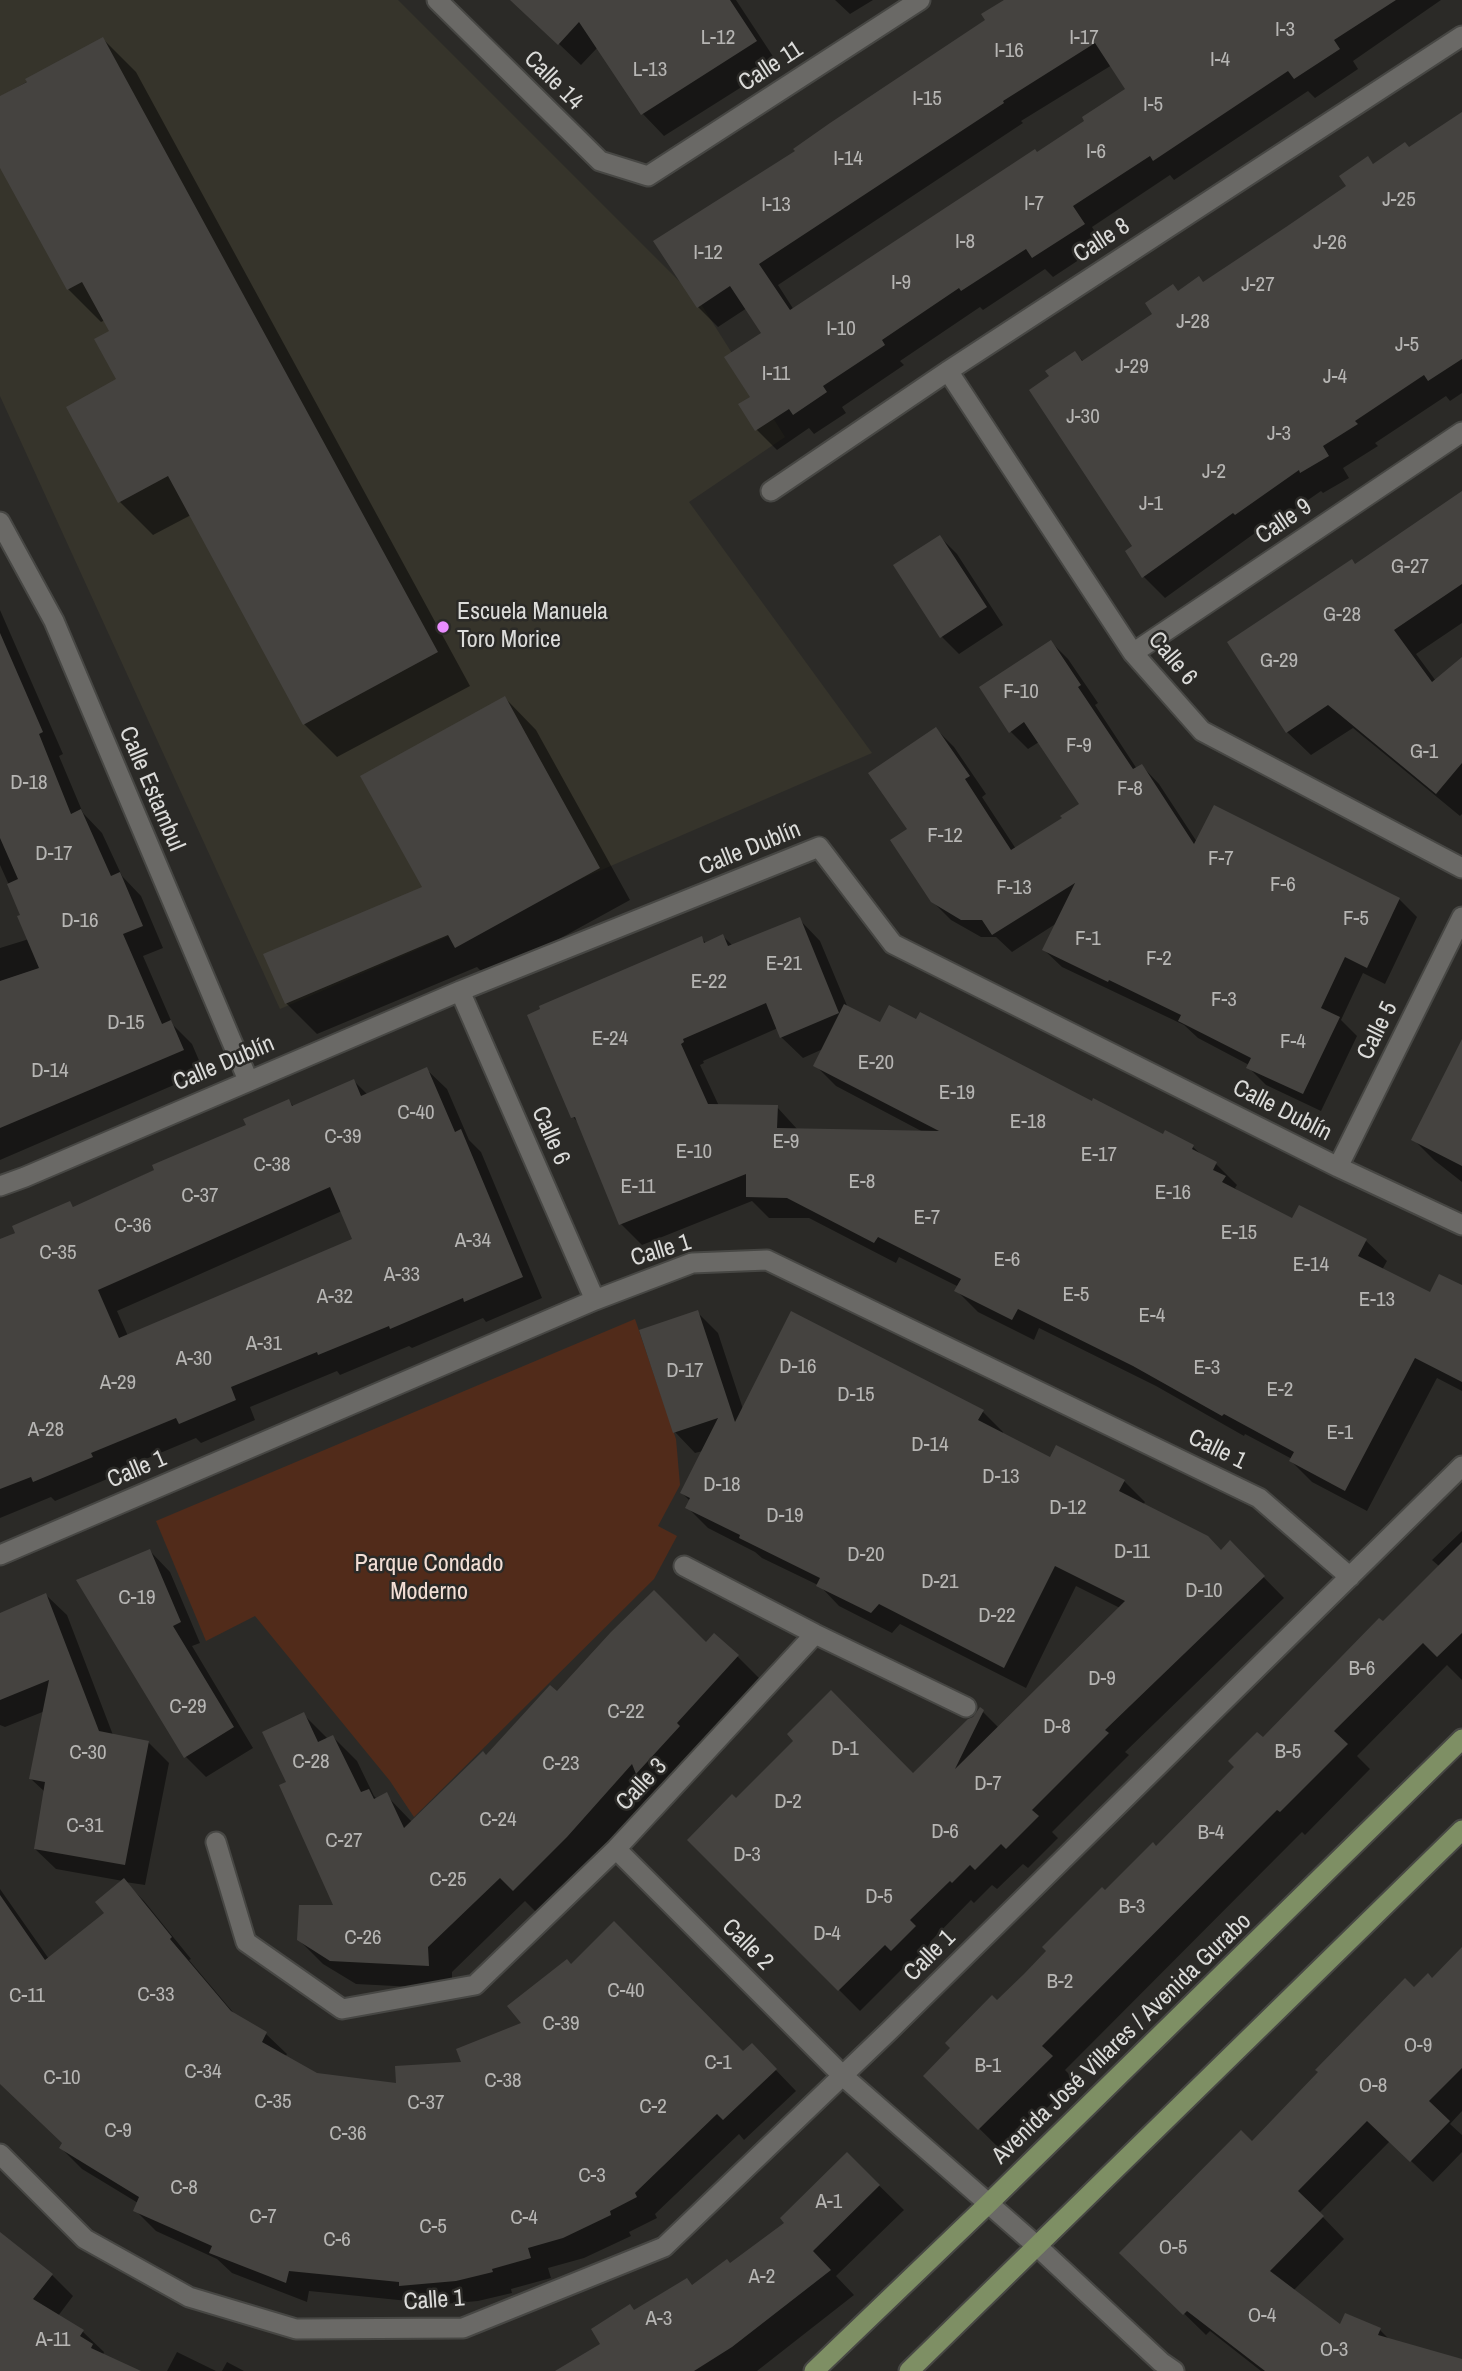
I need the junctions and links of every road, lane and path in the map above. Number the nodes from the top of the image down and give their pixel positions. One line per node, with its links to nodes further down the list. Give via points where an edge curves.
1 (437, 0): 4 (street, Calle 14, via 600,161)
2 (920, 0): 4 (street, Calle 11)
3 (1462, 36): 5 (street, Calle 8)
4 (648, 176)
5 (948, 371): 7 (street, Calle 8); 9 (street, Calle 6)
6 (1462, 432): 9 (street, Calle 9)
7 (771, 491)
8 (0, 522): 13 (street, Calle Estambul, via 54,621)
9 (1133, 653): 10 (street, Calle 6, via 1202,731)
10 (1462, 868)
11 (1462, 917): 14 (street, Calle 5)
12 (460, 990): 13 (street, Calle Dublín); 14 (street, Calle Dublín, via 819,847 893,944); 17 (street, Calle 6)
13 (248, 1080): 15 (street, Calle Dublín)
14 (1338, 1167): 16 (street, Calle Dublín)
15 (0, 1186)
16 (1462, 1225)
17 (596, 1300): 19 (street, Calle 1); 21 (street, Calle 1, via 692,1263 767,1260 1259,1498)
18 (1462, 1466): 21 (street, Calle 1)
19 (0, 1555)
20 (684, 1566): 22 (street)
21 (1350, 1577): 28 (street, Calle 1)
22 (815, 1634): 23 (street); 27 (street, Calle 3)
23 (966, 1707)
24 (1462, 1740): 30 (main road, Avenida José Villares / Avenida Gurabo)
25 (1462, 1830): 31 (main road)
26 (216, 1842): 27 (street, Calle 3, via 246,1942 342,2009 475,1985)
27 (616, 1849): 28 (street, Calle 2)
28 (843, 2076): 29 (street, Calle 1, via 664,2247 463,2328 296,2329 189,2297 85,2239); 30 (street)
29 (0, 2154)
30 (988, 2204): 31 (street); 32 (main road, Avenida José Villares / Avenida Gurabo)
31 (1038, 2247): 33 (main road); 34 (street)
32 (814, 2371)
33 (909, 2371)
34 (1174, 2371)

